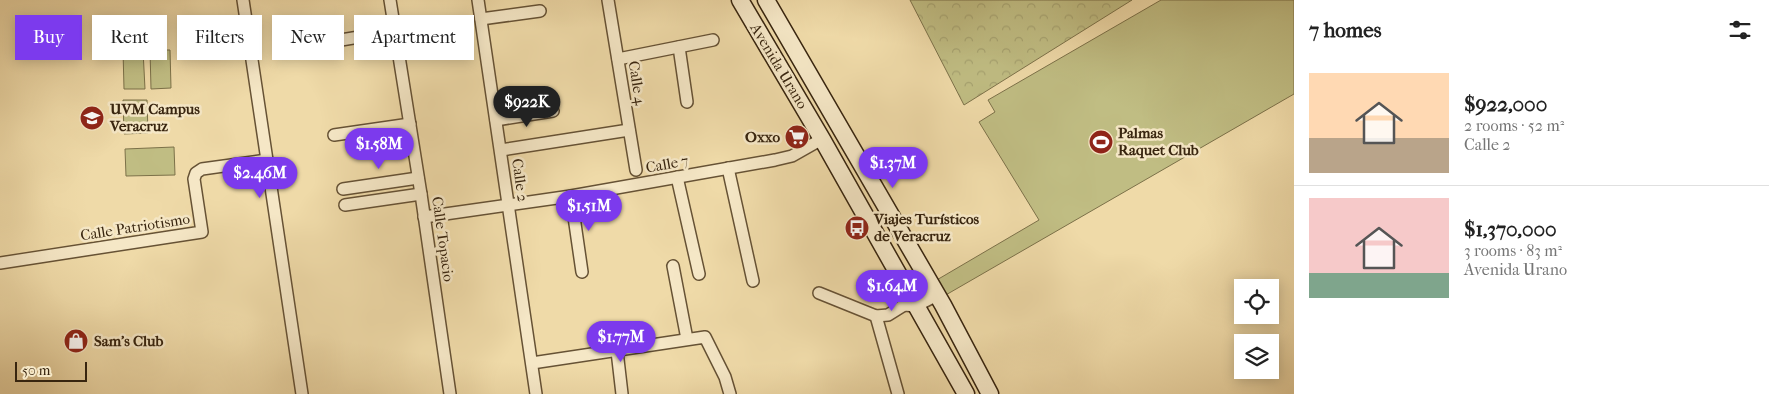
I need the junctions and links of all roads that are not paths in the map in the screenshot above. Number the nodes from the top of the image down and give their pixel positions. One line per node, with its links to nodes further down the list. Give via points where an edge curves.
1 (243, 0): 22 (street)
2 (390, 0): 8 (street, Calle Topacio)
3 (478, 0): 9 (street, Calle 2)
4 (608, 0): 12 (street, Calle 4)
5 (740, 0): 20 (main road, Avenida Urano)
6 (766, 0): 30 (main road, Avenida Urano)
7 (540, 11): 9 (street)
8 (392, 15)
9 (481, 19): 16 (street, Calle 2)
10 (712, 40): 11 (street)
11 (678, 47): 12 (street); 14 (street)
12 (618, 58): 18 (street, Calle 4)
13 (400, 60): 17 (street, Calle Topacio)
14 (687, 102)
15 (553, 111): 16 (street)
16 (496, 120): 21 (street, Calle 2)
17 (410, 124): 19 (street); 25 (street, Calle Topacio)
18 (629, 130): 21 (street); 24 (street, Calle 4)
19 (334, 135)
20 (822, 139): 23 (street, Calle 7, via 792,156); 33 (main road, Avenida Urano)
21 (501, 150): 32 (street, Calle 2)
22 (267, 160): 35 (street, Calle Patriotismo, via 202,169 196,173 194,179 202,232); 47 (street)
23 (728, 168): 26 (street, Calle 7); 39 (street)
24 (636, 170)
25 (418, 178): 27 (street); 28 (street, Calle Topacio)
26 (677, 178): 29 (street, Calle 7); 38 (street)
27 (342, 189)
28 (421, 194): 31 (street); 34 (street, Calle Topacio)
29 (571, 196): 32 (street, Calle 7); 37 (street)
30 (880, 197): 33 (main road); 40 (main road, Avenida Urano)
31 (345, 205)
32 (508, 205): 34 (street, Calle 7); 46 (street, Calle 2)
33 (861, 209): 42 (main road, Avenida Urano)
34 (424, 217): 48 (street, Calle Topacio)
35 (0, 263)
36 (674, 266): 44 (street)
37 (582, 272)
38 (699, 274)
39 (753, 281)
40 (935, 292): 42 (street); 54 (main road, Avenida Urano)
41 (819, 294): 43 (street)
42 (910, 304): 43 (street, via 888,315); 53 (main road, Avenida Urano)
43 (876, 316): 52 (street)
44 (687, 339): 45 (street); 51 (street, via 705,337)
45 (617, 351): 46 (street); 50 (street)
46 (532, 363): 49 (street, Calle 2)
47 (302, 394)
48 (450, 394)
49 (536, 394)
50 (622, 394)
51 (730, 394)
52 (898, 394)
53 (966, 394)
54 (990, 394)

